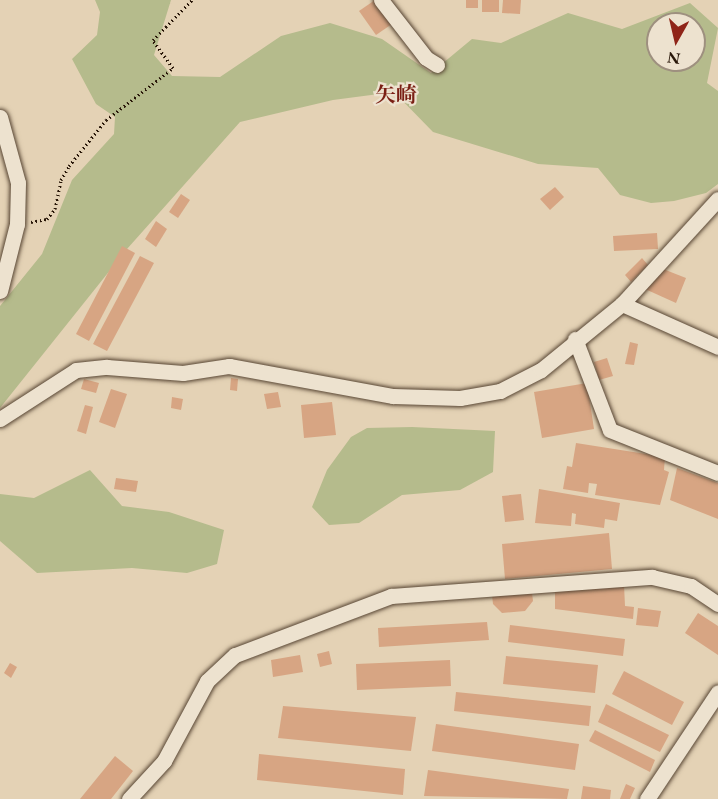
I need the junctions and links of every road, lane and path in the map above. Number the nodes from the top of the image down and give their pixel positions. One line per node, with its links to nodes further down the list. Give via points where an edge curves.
1 (192, 0): 6 (path, via 153,40 173,68 106,120 92,136 61,180 55,209 47,219)
2 (381, 0): 3 (street, via 426,58)
3 (437, 65)
4 (0, 117): 6 (street, via 18,183)
5 (718, 199): 8 (street)
6 (17, 224): 7 (street)
7 (0, 291)
8 (622, 304): 9 (street); 10 (street)
9 (575, 339): 11 (street, via 541,370 500,391 460,398 393,396 229,366 183,373 107,367 76,370); 12 (street, via 610,430)
10 (718, 347)
11 (0, 419)
12 (718, 473)
13 (718, 604): 15 (street, via 691,586 652,578 391,596 235,655 207,681 164,760)
14 (718, 692): 16 (street)
15 (129, 799)
16 (647, 799)

